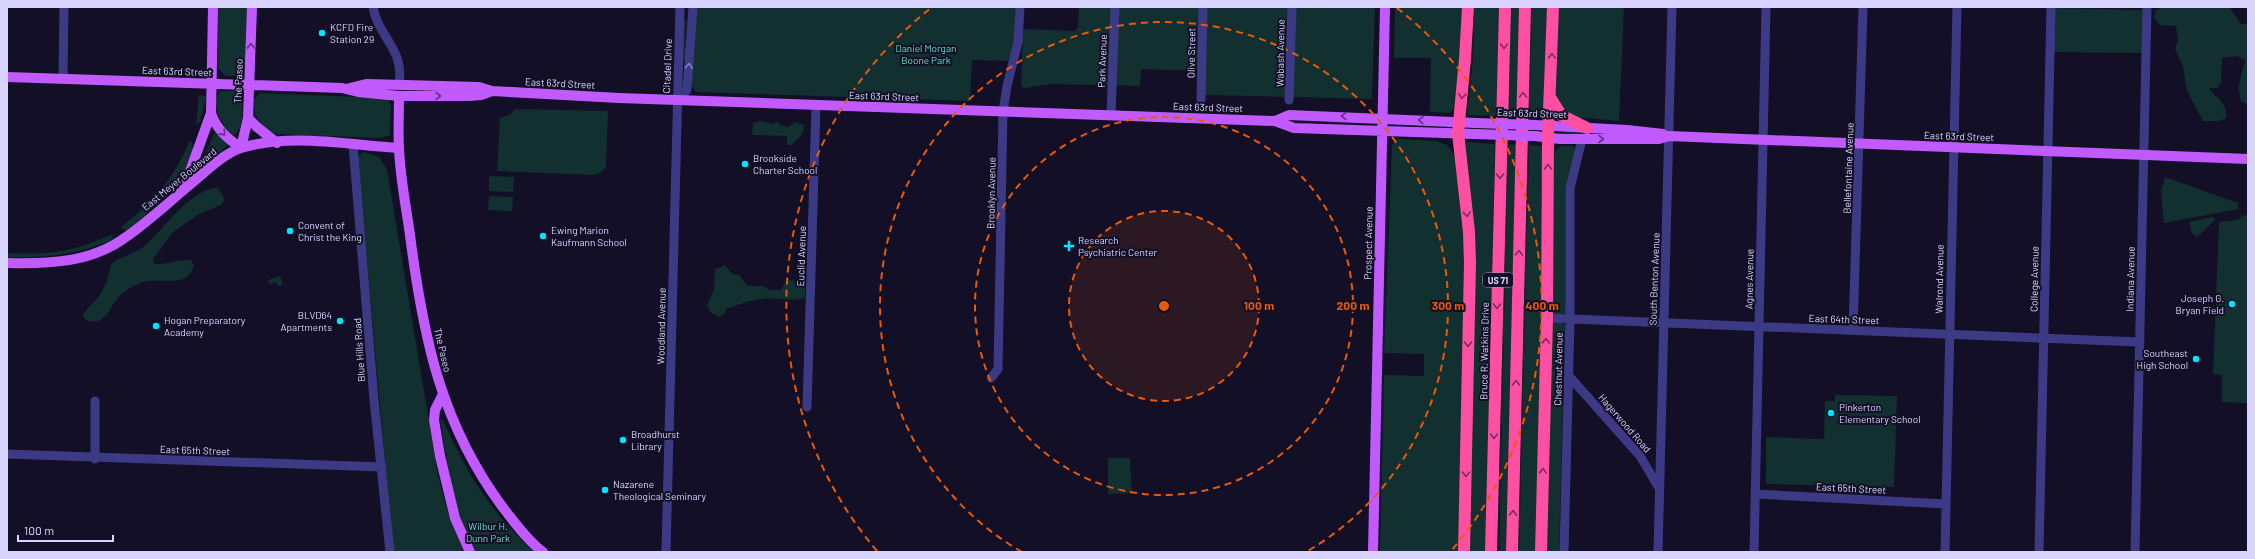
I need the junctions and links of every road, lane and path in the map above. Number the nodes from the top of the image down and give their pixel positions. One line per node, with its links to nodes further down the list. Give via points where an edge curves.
1 (64, 7): 23 (street)
2 (213, 7): 24 (main road)
3 (252, 7): 26 (main road, The Paseo, one-way to 3)
4 (373, 7): 25 (street, via 376,19 396,52 400,67)
5 (680, 7): 33 (street, Citadel Drive)
6 (693, 7): 33 (street, Citadel Drive, one-way to 6, via 687,90)
7 (1020, 7): 37 (street, Brooklyn Avenue, via 1018,42 1007,82)
8 (1115, 7): 39 (street, Park Avenue)
9 (1203, 7): 34 (street, Olive Street)
10 (1292, 7): 35 (street, Wabash Avenue)
11 (1385, 7): 41 (main road, Prospect Avenue)
12 (1468, 7): 43 (highway, one-way to 43)
13 (1505, 7): 86 (highway, Bruce R. Watkins Drive / US 71, one-way to 86)
14 (1525, 7): 87 (highway, US 71, one-way to 14)
15 (1553, 7): 32 (highway, one-way to 15)
16 (1672, 7): 47 (street, South Benton Avenue)
17 (1766, 7): 49 (street, Agnes Avenue)
18 (1863, 7): 51 (street, Bellefontaine Avenue)
19 (1956, 7): 55 (street, Walrond Avenue)
20 (2051, 7): 56 (street, College Avenue)
21 (2147, 7): 57 (street, Indiana Avenue)
22 (7, 77): 23 (main road, East 63rd Street)
23 (63, 79): 24 (main road, East 63rd Street)
24 (211, 84): 26 (main road, East 63rd Street); 38 (main road)
25 (399, 84): 27 (main road, East 63rd Street); 28 (main road, East 63rd Street, via 366,84); 30 (main road, via 389,90)
26 (250, 85): 28 (main road, East 63rd Street); 40 (main road, The Paseo)
27 (443, 86): 29 (main road, East 63rd Street, via 479,87); 31 (main road, via 404,91)
28 (346, 88): 30 (main road, East 63rd Street)
29 (492, 91): 31 (main road, East 63rd Street, one-way to 29, via 469,96); 33 (main road, East 63rd Street)
30 (358, 92): 31 (main road, East 63rd Street)
31 (399, 96): 54 (main road, The Paseo)
32 (1551, 99): 44 (highway, via 1561,116); 45 (highway)
33 (676, 100): 36 (main road, East 63rd Street); 83 (street, Woodland Avenue)
34 (1201, 100)
35 (1290, 100)
36 (816, 106): 37 (main road, East 63rd Street); 73 (street, Euclid Avenue)
37 (1003, 112): 39 (main road, East 63rd Street); 70 (street, Brooklyn Avenue, via 998,369)
38 (211, 113): 53 (main road, one-way to 53, via 214,123 230,141); 59 (main road, via 192,171)
39 (1112, 115): 42 (main road, East 63rd Street)
40 (248, 118): 50 (main road, The Paseo); 53 (main road)
41 (1383, 119): 42 (main road, East 63rd Street, one-way to 42, via 1288,115); 43 (main road, East 63rd Street, one-way to 41); 46 (main road, Prospect Avenue)
42 (1274, 121): 46 (main road, East 63rd Street, via 1294,128)
43 (1458, 127): 45 (main road, East 63rd Street, bridge, via 1476,122 1535,125); 45 (main road, East 63rd Street, bridge, via 1475,134 1535,136); 46 (main road, East 63rd Street); 85 (highway, one-way to 85, via 1470,263)
44 (1587, 128): 45 (main road, East 63rd Street); 47 (main road, East 63rd Street, via 1659,132)
45 (1549, 131): 48 (main road, East 63rd Street); 61 (highway, one-way to 45)
46 (1382, 132): 84 (main road, Prospect Avenue)
47 (1669, 136): 48 (main road, East 63rd Street, one-way to 47); 49 (main road, East 63rd Street); 63 (street, South Benton Avenue)
48 (1582, 139): 62 (street, Chestnut Avenue, via 1570,188)
49 (1764, 140): 51 (main road, East 63rd Street); 64 (street, Agnes Avenue)
50 (277, 142): 52 (main road, East Meyer Boulevard); 53 (main road, East Meyer Boulevard)
51 (1860, 144): 55 (main road, East 63rd Street); 65 (street, Bellefontaine Avenue)
52 (353, 145): 54 (main road, East Meyer Boulevard); 76 (street, Blue Hills Road)
53 (241, 148): 59 (main road, East Meyer Boulevard, via 214,165)
54 (399, 148): 71 (main road, The Paseo, via 414,270 430,354)
55 (1953, 148): 56 (main road, East 63rd Street); 66 (street, Walrond Avenue)
56 (2048, 151): 57 (main road, East 63rd Street); 67 (street, College Avenue)
57 (2144, 155): 58 (main road, East 63rd Street); 68 (street, Indiana Avenue)
58 (2248, 159)
59 (182, 191): 60 (main road, East Meyer Boulevard, via 126,238 102,250 65,262)
60 (7, 263)
61 (1547, 318): 62 (street, East 64th Street); 88 (highway, one-way to 61)
62 (1570, 320): 63 (street, East 64th Street); 69 (street, Chestnut Avenue)
63 (1664, 324): 64 (street, East 64th Street); 77 (street, South Benton Avenue)
64 (1759, 326): 65 (street, East 64th Street); 78 (street, Agnes Avenue)
65 (1853, 330): 66 (street, East 64th Street)
66 (1949, 334): 67 (street, East 64th Street); 79 (street, Walrond Avenue)
67 (2044, 338): 68 (street, East 64th Street); 93 (street, College Avenue)
68 (2140, 342): 94 (street, Indiana Avenue)
69 (1568, 376): 77 (street, Hagerwood Road, via 1640,456); 89 (street, Chestnut Avenue)
70 (991, 378)
71 (442, 396): 81 (main road, via 435,410 434,420 440,456 455,518); 82 (main road, via 464,447 491,491 511,518)
72 (95, 401): 75 (street)
73 (807, 407)
74 (7, 454): 75 (street, East 65th Street)
75 (95, 459): 76 (street, East 65th Street)
76 (382, 468): 80 (street, Blue Hills Road)
77 (1660, 489): 90 (street, South Benton Avenue)
78 (1755, 494): 79 (street, East 65th Street); 91 (street, Agnes Avenue)
79 (1946, 504): 92 (street, Walrond Avenue)
80 (390, 552)
81 (470, 552)
82 (543, 552)
83 (666, 552)
84 (1373, 552)
85 (1464, 552)
86 (1491, 552)
87 (1512, 552)
88 (1541, 552)
89 (1564, 552)
90 (1658, 552)
91 (1754, 552)
92 (1944, 552)
93 (2039, 552)
94 (2135, 552)

